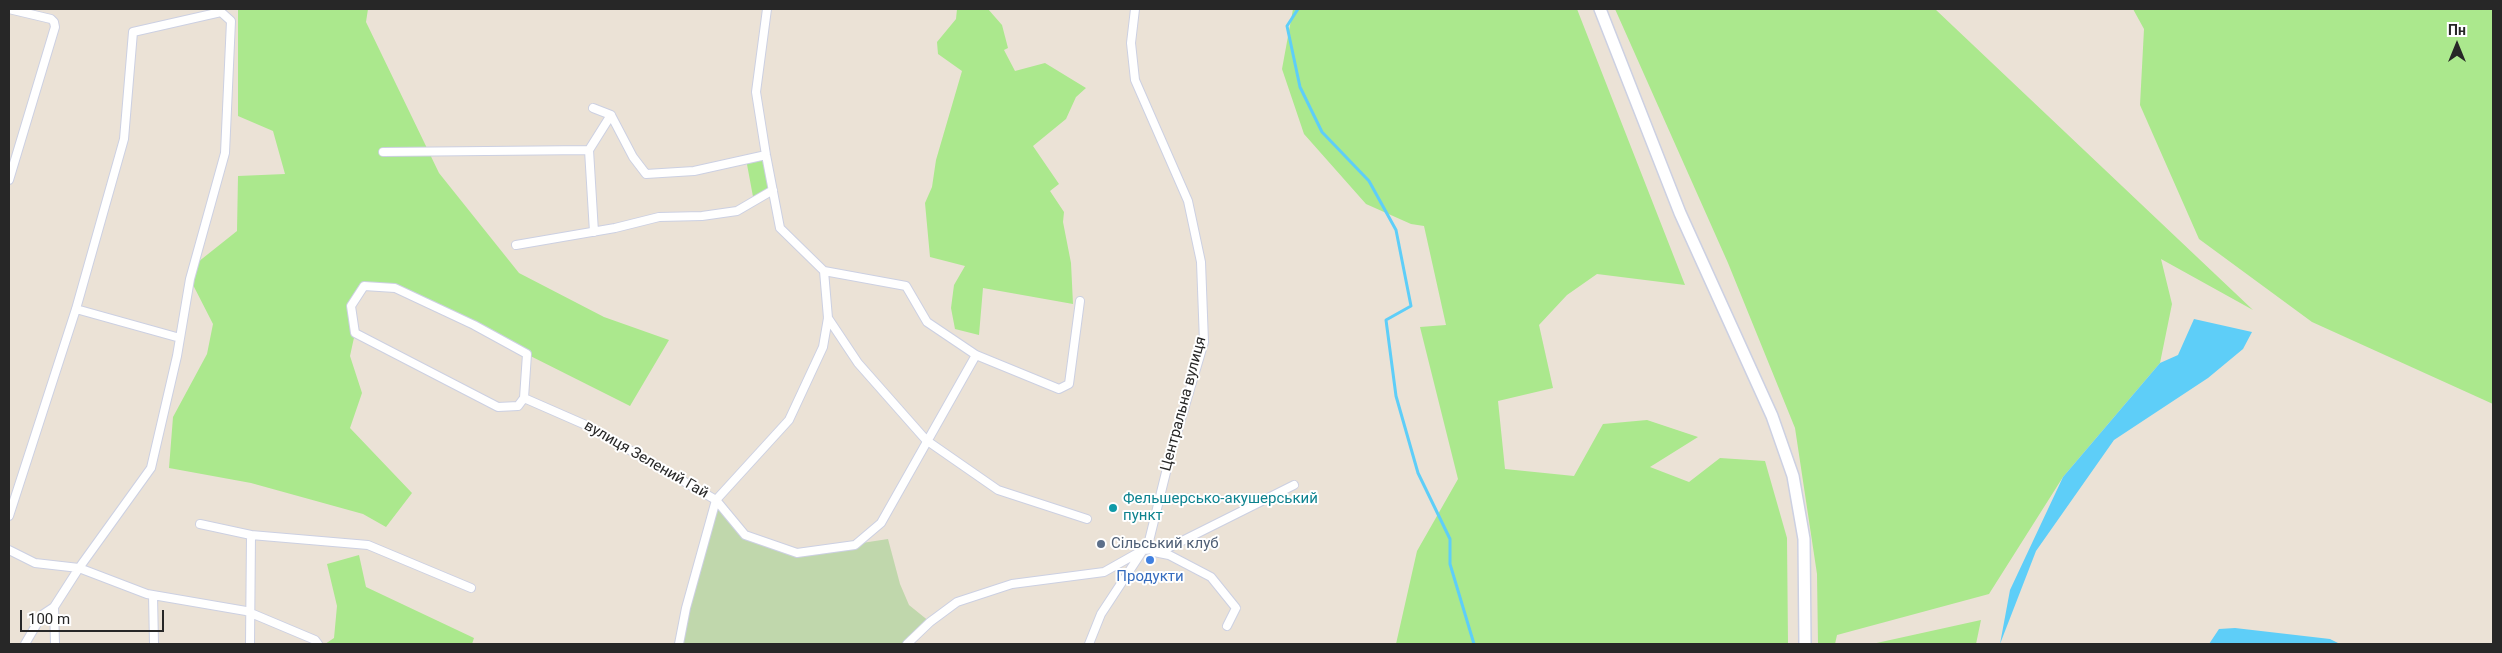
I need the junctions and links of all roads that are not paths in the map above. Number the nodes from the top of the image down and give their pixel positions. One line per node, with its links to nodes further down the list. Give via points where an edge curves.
1 (9, 9): 10 (street, via 51,19 55,28)
2 (767, 9): 9 (street, via 756,92)
3 (1135, 9): 29 (street, Центральна вулиця, via 1131,43 1135,80 1188,201 1201,262 1204,342 1149,541)
4 (1600, 9): 44 (main road, via 1680,213 1772,416 1793,476 1804,539)
5 (593, 108): 6 (street)
6 (611, 115): 7 (street); 9 (street, via 633,157 646,174 694,170)
7 (589, 150): 8 (street); 12 (street)
8 (383, 152)
9 (766, 155): 11 (street)
10 (9, 180)
11 (773, 190): 12 (street, via 736,211 659,217); 14 (street, via 780,228)
12 (594, 232): 13 (street)
13 (516, 245)
14 (824, 271): 17 (street); 19 (street, via 906,286 927,322)
15 (1080, 301): 19 (street, via 1069,384 1059,389)
16 (76, 310): 18 (street); 18 (street, via 124,139 133,32 221,12 231,21 225,153 190,279); 24 (street)
17 (828, 318): 21 (street, via 858,363); 23 (street, via 823,347 789,420)
18 (180, 338): 30 (street, via 151,468)
19 (976, 355): 21 (street, вулиця Зелений Гай)
20 (524, 398): 20 (street, via 527,354 395,288 364,286 352,306 355,333 498,407 518,406); 23 (street, вулиця Зелений Гай, via 588,426)
21 (926, 440): 23 (street, вулиця Зелений Гай, via 881,523 855,545 798,554 745,535); 25 (street, via 998,490)
22 (1294, 484): 29 (street, via 1168,548)
23 (716, 500): 41 (street)
24 (9, 516)
25 (1087, 520)
26 (200, 524): 27 (street)
27 (251, 535): 31 (street, via 368,545); 34 (street)
28 (9, 550): 30 (street, via 35,562)
29 (1143, 550): 35 (street, via 1169,554 1211,577 1236,608); 42 (street, via 1104,572 1012,584 957,602); 43 (street, Центральна вулиця, via 1101,614)
30 (79, 568): 32 (street); 33 (street)
31 (471, 588)
32 (154, 595): 34 (street); 38 (street)
33 (54, 607): 36 (street, via 42,615); 37 (street)
34 (251, 614): 39 (street); 40 (street)
35 (1227, 626)
36 (25, 644)
37 (55, 644)
38 (154, 644)
39 (250, 644)
40 (318, 644)
41 (679, 644)
42 (907, 644)
43 (1088, 644)
44 (1805, 644)

